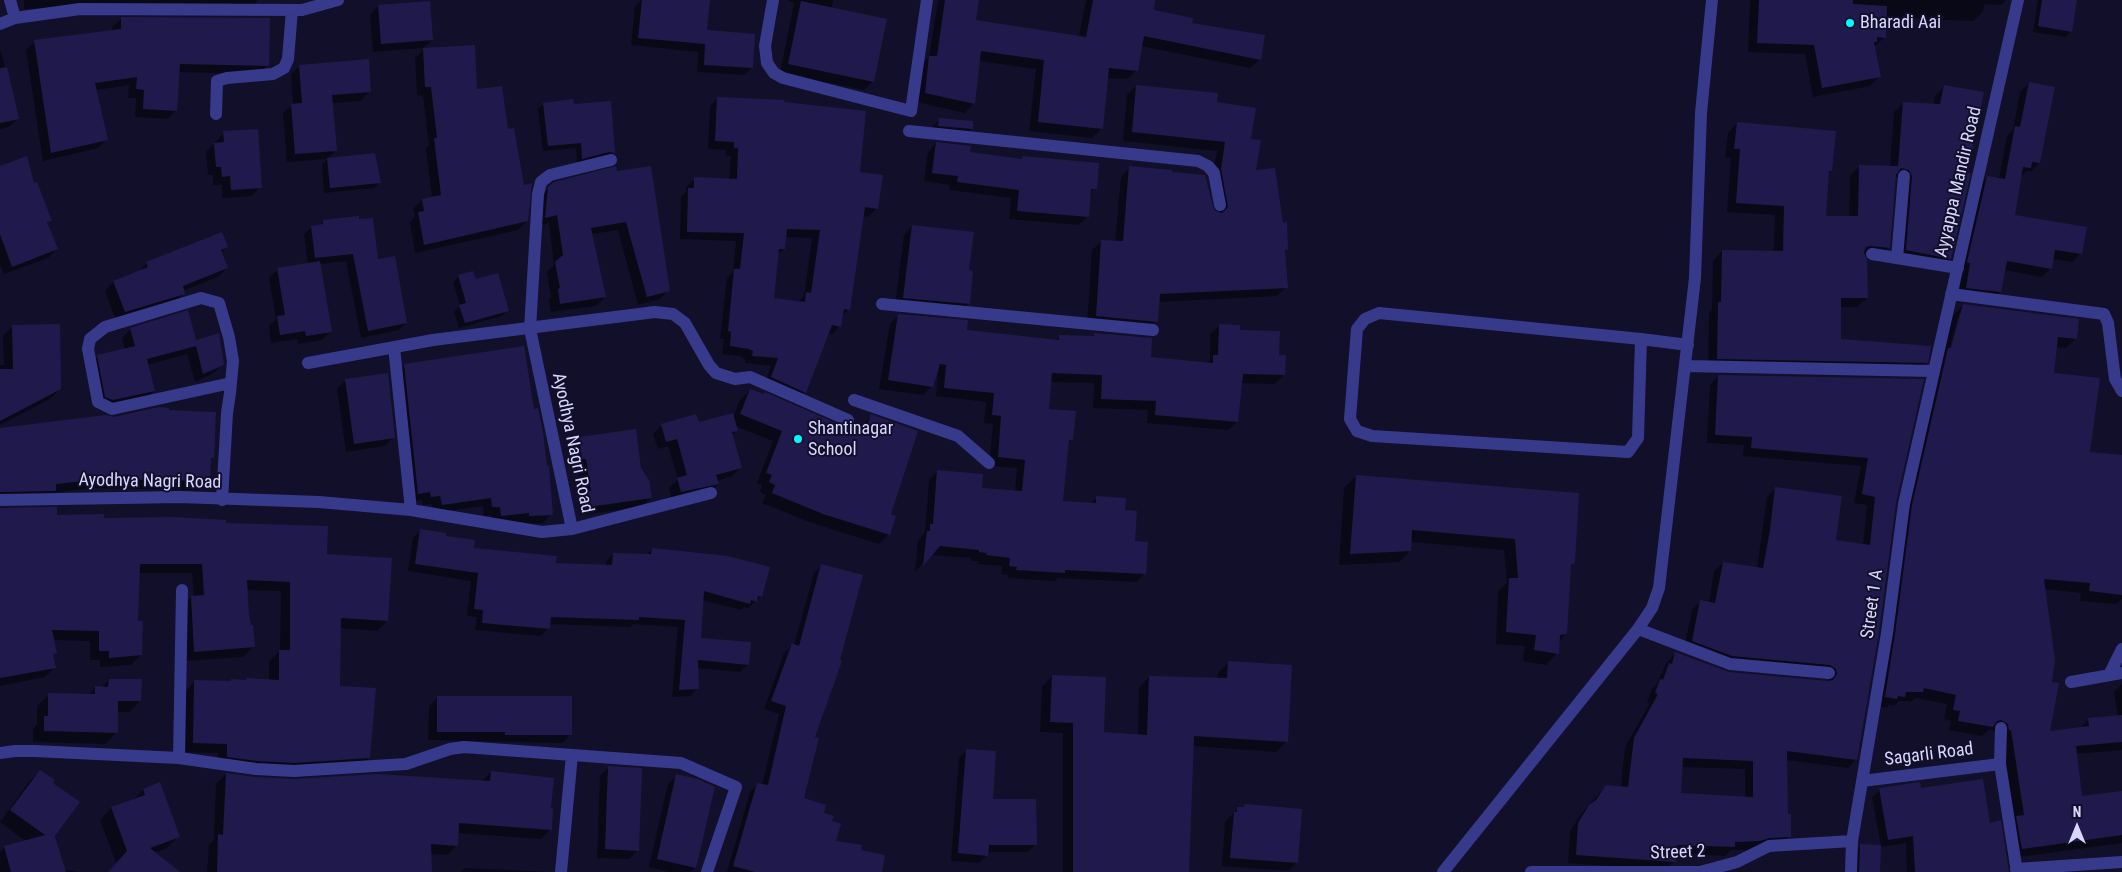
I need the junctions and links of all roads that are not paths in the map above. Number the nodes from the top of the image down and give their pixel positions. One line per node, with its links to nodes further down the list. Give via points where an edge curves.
1 (10, 0): 8 (street)
2 (338, 0): 7 (street)
3 (773, 0): 4 (street, via 765,46 767,63 774,73 910,111)
4 (927, 0)
5 (1712, 0): 23 (street, via 1701,113 1695,278)
6 (2018, 0): 17 (street, Ayyappa Mandir Road)
7 (292, 10): 8 (street, via 80,9); 10 (street, via 288,59 284,68 273,74 217,81)
8 (15, 18): 9 (street)
9 (0, 24)
10 (216, 114)
11 (909, 131): 14 (street, via 1198,161 1214,173)
12 (611, 160): 20 (street, Ayodhya Nagri Road, via 550,175 541,182)
13 (1904, 176): 16 (street)
14 (1220, 205)
15 (1872, 254): 16 (street)
16 (1898, 258): 17 (street)
17 (1958, 268): 18 (street, Ayyappa Mandir Road)
18 (1952, 294): 27 (street, Ayyappa Mandir Road); 29 (street, via 2104,314 2115,379)
19 (882, 304): 21 (street)
20 (530, 329): 24 (street); 31 (street, via 656,312 673,314 685,323 716,373 735,379 750,377); 37 (street, Ayodhya Nagri Road)
21 (1153, 330)
22 (1642, 339): 22 (street, via 1379,312 1365,319 1357,329 1350,419 1357,432 1372,436 1628,452 1638,438); 23 (street)
23 (1688, 345): 26 (street)
24 (394, 347): 25 (street); 36 (street)
25 (308, 363)
26 (1686, 366): 27 (street); 39 (street, via 1659,588 1652,608)
27 (1933, 371): 50 (street, Street 1 A, via 1904,504 1887,633)
28 (231, 383): 28 (street, via 233,361 229,337 219,303 211,300 201,298 104,327 90,339 88,349 98,402 112,409); 35 (street)
29 (2122, 391)
30 (854, 400): 32 (street, via 958,436)
31 (848, 420)
32 (989, 463)
33 (711, 493): 37 (street)
34 (0, 500): 35 (street, Ayodhya Nagri Road, via 180,497)
35 (222, 500): 36 (street, Ayodhya Nagri Road, via 319,502)
36 (411, 510): 37 (street, Ayodhya Nagri Road, via 542,532)
37 (572, 529)
38 (182, 590): 48 (street)
39 (1638, 629): 41 (street, via 1730,664); 56 (street)
40 (2122, 648): 43 (street)
41 (1828, 673)
42 (2122, 673): 43 (street)
43 (2109, 675): 44 (street)
44 (2071, 682)
45 (2001, 728): 49 (street, Sagarli Road)
46 (0, 753): 48 (street, via 35,751)
47 (572, 755): 48 (street, via 464,747 406,764 294,770 256,769); 54 (street); 55 (street, via 681,764 736,787)
48 (179, 758)
49 (2000, 764): 50 (street, Sagarli Road); 53 (street, Sagarli Road)
50 (1862, 781): 51 (street, Street 1 A)
51 (1852, 841): 57 (street, Street 2, via 1768,846 1737,862 1700,872); 58 (street, Street 1 A)
52 (2122, 862): 53 (street)
53 (2017, 871)
54 (561, 872)
55 (707, 872)
56 (1444, 872)
57 (1531, 872)
58 (1851, 872)

